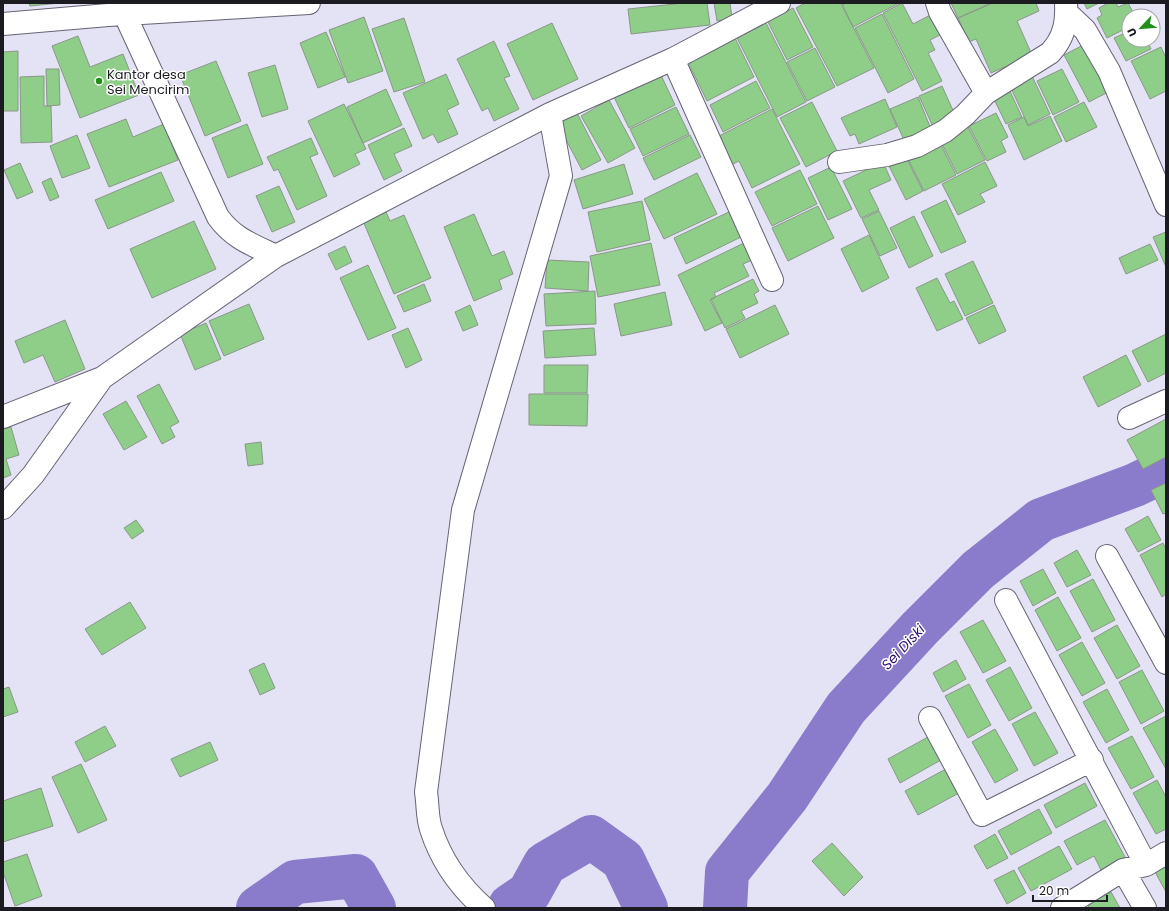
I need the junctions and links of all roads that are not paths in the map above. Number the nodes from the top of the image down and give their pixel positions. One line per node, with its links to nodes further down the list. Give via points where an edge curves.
1 (297, 3): 2 (street); 6 (street)
2 (309, 3)
3 (779, 3): 8 (street)
4 (937, 3): 9 (street)
5 (1066, 8): 9 (street, via 1065,31 1050,53); 12 (street, via 1085,30 1109,71)
6 (112, 11): 7 (street); 13 (street, via 218,218 228,230 242,240)
7 (3, 24)
8 (672, 59): 10 (street); 14 (street)
9 (986, 93): 11 (street, via 945,131 917,146 887,155)
10 (550, 114): 13 (street); 28 (street, via 561,176 463,510 426,792 430,828 446,862)
11 (839, 162)
12 (1166, 205)
13 (276, 256): 15 (street)
14 (772, 280)
15 (102, 378): 17 (street); 19 (street, via 33,475)
16 (1166, 401): 18 (street)
17 (3, 417)
18 (1128, 418)
19 (3, 508)
20 (1107, 556): 22 (street)
21 (1006, 600): 24 (street)
22 (1166, 663)
23 (930, 718): 24 (street, via 982,815)
24 (1092, 760): 26 (street)
25 (1166, 853): 26 (street)
26 (1146, 865): 27 (street)
27 (1124, 870): 29 (street); 30 (street)
28 (476, 901)
29 (1062, 908)
30 (1145, 908)

